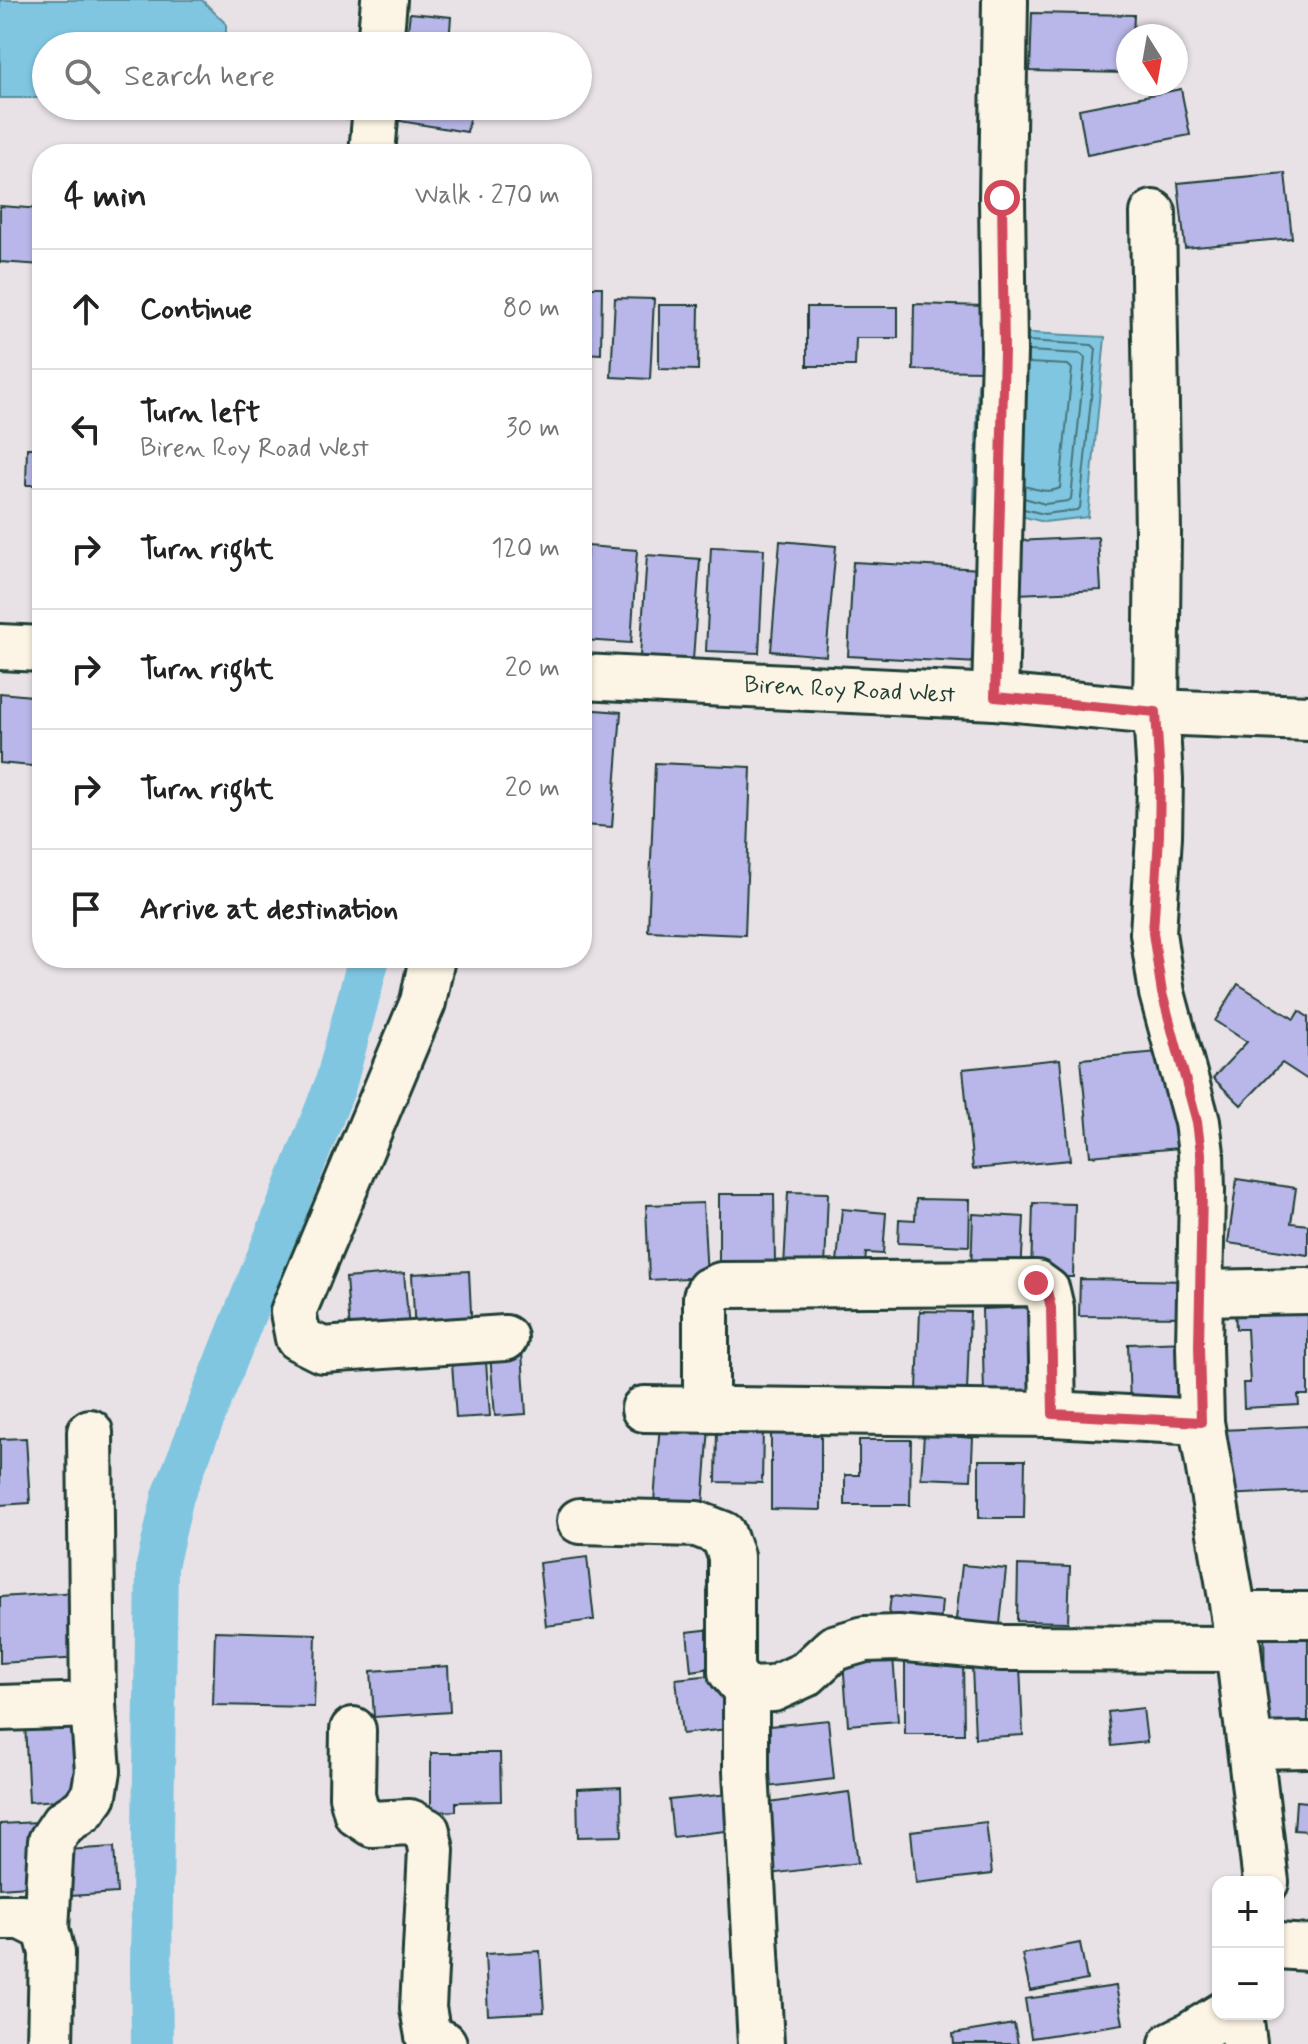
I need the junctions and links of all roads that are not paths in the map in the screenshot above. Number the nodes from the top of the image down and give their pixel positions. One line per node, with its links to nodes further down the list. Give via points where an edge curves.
1 (384, 0): 3 (street)
2 (1005, 0): 10 (street, via 1004,351)
3 (381, 32)
4 (375, 120): 5 (street)
5 (373, 144)
6 (1153, 213): 11 (street)
7 (0, 647): 8 (street)
8 (32, 649)
9 (592, 677): 10 (street, Biren Roy Road West)
10 (995, 697): 11 (street, Biren Roy Road West)
11 (1156, 712): 12 (street, Biren Roy Road West); 15 (street, via 1160,779 1153,933 1162,993 1197,1122)
12 (1308, 718)
13 (430, 968): 16 (street, via 423,1002 293,1312 295,1325 298,1338 322,1350)
14 (1308, 1291): 15 (street)
15 (1200, 1293): 20 (street)
16 (505, 1338)
17 (644, 1409): 18 (street)
18 (706, 1409): 19 (street); 19 (street, via 706,1297 721,1285 1036,1283 1047,1291 1051,1308)
19 (1053, 1414): 20 (street)
20 (1201, 1422): 24 (street)
21 (90, 1432): 26 (street)
22 (580, 1521): 25 (street, via 697,1524 723,1534 731,1556 731,1672)
23 (1308, 1615): 24 (street)
24 (1236, 1632): 25 (street, via 1016,1648 865,1639 834,1648 806,1674 773,1689); 30 (street)
25 (746, 1690): 40 (street)
26 (93, 1705): 27 (street); 33 (street, via 98,1771 94,1795 51,1841)
27 (0, 1708)
28 (353, 1730): 39 (street, via 352,1796 357,1814 372,1824 410,1822 427,1831 431,1850 423,2008 428,2036)
29 (1308, 1745): 30 (street)
30 (1251, 1746): 31 (street)
31 (1265, 1876)
32 (0, 1917): 33 (street, via 22,1917)
33 (46, 1929): 38 (street, via 52,1953)
34 (1284, 1946): 35 (street)
35 (1308, 1948)
36 (1214, 2020): 41 (street)
37 (1241, 2020): 42 (street)
38 (50, 2044)
39 (444, 2044)
40 (761, 2044)
41 (1172, 2044)
42 (1244, 2044)

